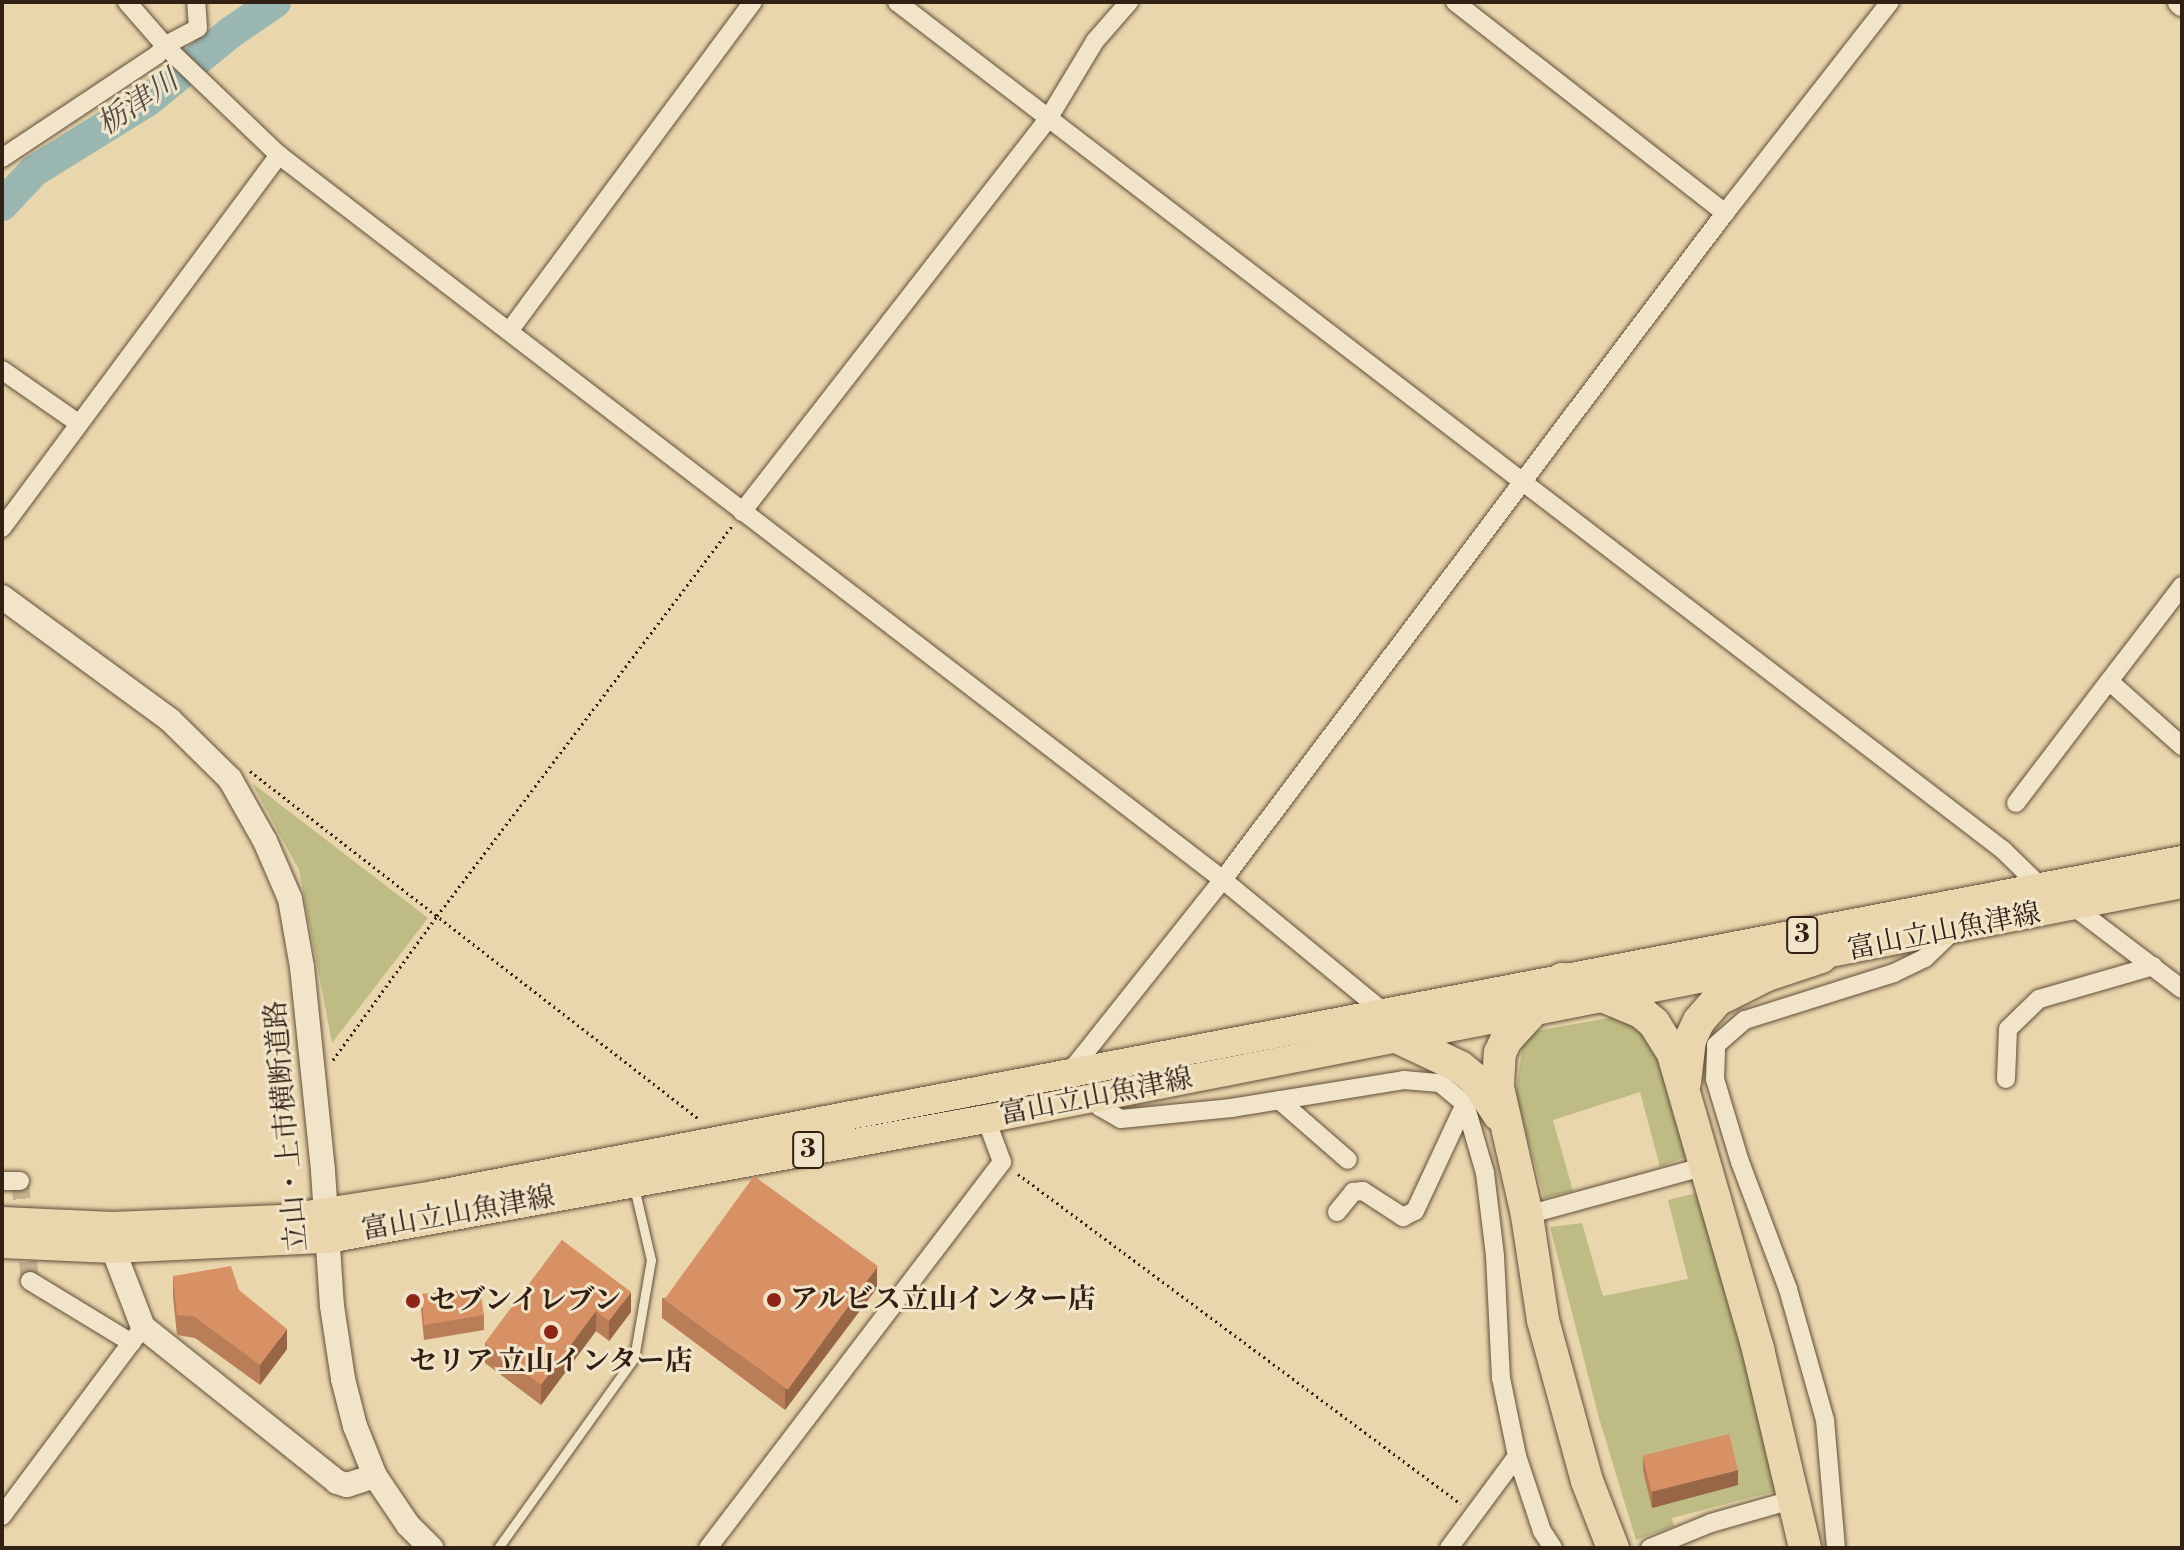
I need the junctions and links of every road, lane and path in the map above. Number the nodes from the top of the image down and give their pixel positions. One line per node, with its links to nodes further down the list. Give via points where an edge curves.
1 (127, 2): 8 (street)
2 (196, 2): 8 (street, via 198,28)
3 (753, 2): 13 (street)
4 (897, 2): 9 (street)
5 (1129, 2): 9 (street, via 1095,41)
6 (1455, 2): 12 (street)
7 (1890, 2): 12 (street)
8 (167, 47): 10 (street); 11 (street)
9 (1048, 119): 16 (street); 17 (street)
10 (279, 155): 13 (street); 15 (street)
11 (2, 158)
12 (1725, 213): 16 (street)
13 (510, 330): 17 (street)
14 (2, 370): 15 (street)
15 (78, 423): 18 (street)
16 (1523, 482): 26 (street); 28 (street, via 2003,850)
17 (742, 512): 26 (street); 30 (path)
18 (2, 528)
19 (2182, 586): 21 (street)
20 (2, 597): 23 (street, 立山・上市横断道路, via 170,720)
21 (2109, 681): 22 (street); 24 (street)
22 (2182, 746)
23 (230, 779): 30 (path, via 250,770); 41 (street, 立山・上市横断道路, via 290,899)
24 (2016, 803)
25 (2182, 860): 28 (main road, 富山立山魚津線 / 3)
26 (1223, 880): 38 (street); 39 (street)
27 (2182, 884): 29 (main road, 富山立山魚津線 / 3)
28 (2041, 887): 34 (main road, 富山立山魚津線 / 3)
29 (2073, 906): 31 (main road, 富山立山魚津線 / 3); 33 (street)
30 (437, 916): 41 (path); 48 (path, via 696,1116)
31 (1957, 927): 32 (main road, 富山立山魚津線 / 3); 74 (street, via 1915,963 1745,1020 1716,1045 1715,1079 1788,1289 1825,1420)
32 (1821, 957): 36 (main road, 富山立山魚津線 / 3); 42 (highway, via 1732,990 1709,1008 1690,1040)
33 (2153, 966): 35 (street); 40 (street, via 2039,999 2008,1029)
34 (1562, 979): 36 (highway); 37 (highway); 38 (main road, 富山立山魚津線 / 3)
35 (2182, 989)
36 (1609, 999): 37 (main road, 富山立山魚津線 / 3); 42 (highway, via 1654,1023)
37 (1526, 1014): 38 (main road, 富山立山魚津線 / 3); 47 (highway, via 1500,1053)
38 (1392, 1026): 39 (main road, 富山立山魚津線 / 3); 43 (main road, 富山立山魚津線 / 3); 47 (highway, via 1475,1079)
39 (1069, 1073): 48 (main road, 富山立山魚津線 / 3)
40 (2006, 1079)
41 (315, 1084): 56 (street, 立山・上市横断道路)
42 (1686, 1089): 51 (highway)
43 (1090, 1096): 44 (street, via 1121,1119); 46 (main road, 富山立山魚津線 / 3)
44 (1279, 1100): 45 (street, via 1404,1080 1440,1083); 49 (street)
45 (1465, 1104): 53 (street, via 1415,1211 1403,1217 1363,1191 1353,1192); 61 (street, via 1485,1173 1501,1378)
46 (986, 1119): 50 (street); 52 (main road, 富山立山魚津線 / 3)
47 (1504, 1125): 54 (highway)
48 (722, 1142): 56 (main road, 富山立山魚津線 / 3)
49 (1348, 1160)
50 (1002, 1162): 64 (path); 68 (street)
51 (1706, 1166): 54 (street); 63 (highway)
52 (633, 1182): 56 (main road, 富山立山魚津線 / 3); 67 (lane, via 651,1260 634,1358)
53 (1337, 1212)
54 (1527, 1215): 71 (highway, via 1543,1320 1587,1481)
55 (2, 1221): 56 (main road, 富山立山魚津線 / 3, via 113,1226 281,1219)
56 (328, 1226): 58 (main road, 富山立山魚津線 / 3); 62 (street, 立山・上市横断道路, via 343,1379)
57 (2, 1244): 58 (main road, 富山立山魚津線 / 3)
58 (113, 1249): 60 (street)
59 (30, 1281): 60 (street)
60 (138, 1335): 62 (street, via 337,1482 347,1485); 65 (street)
61 (1517, 1456): 64 (street); 70 (street, via 1542,1531)
62 (375, 1476): 66 (street, 立山・上市横断道路, via 408,1525)
63 (1795, 1499): 72 (street, via 1711,1523); 73 (highway)
64 (1474, 1514): 69 (street)
65 (2, 1516)
66 (431, 1548)
67 (498, 1548)
68 (708, 1548)
69 (1449, 1548)
70 (1553, 1548)
71 (1613, 1548)
72 (1650, 1548)
73 (1805, 1548)
74 (1836, 1548)

